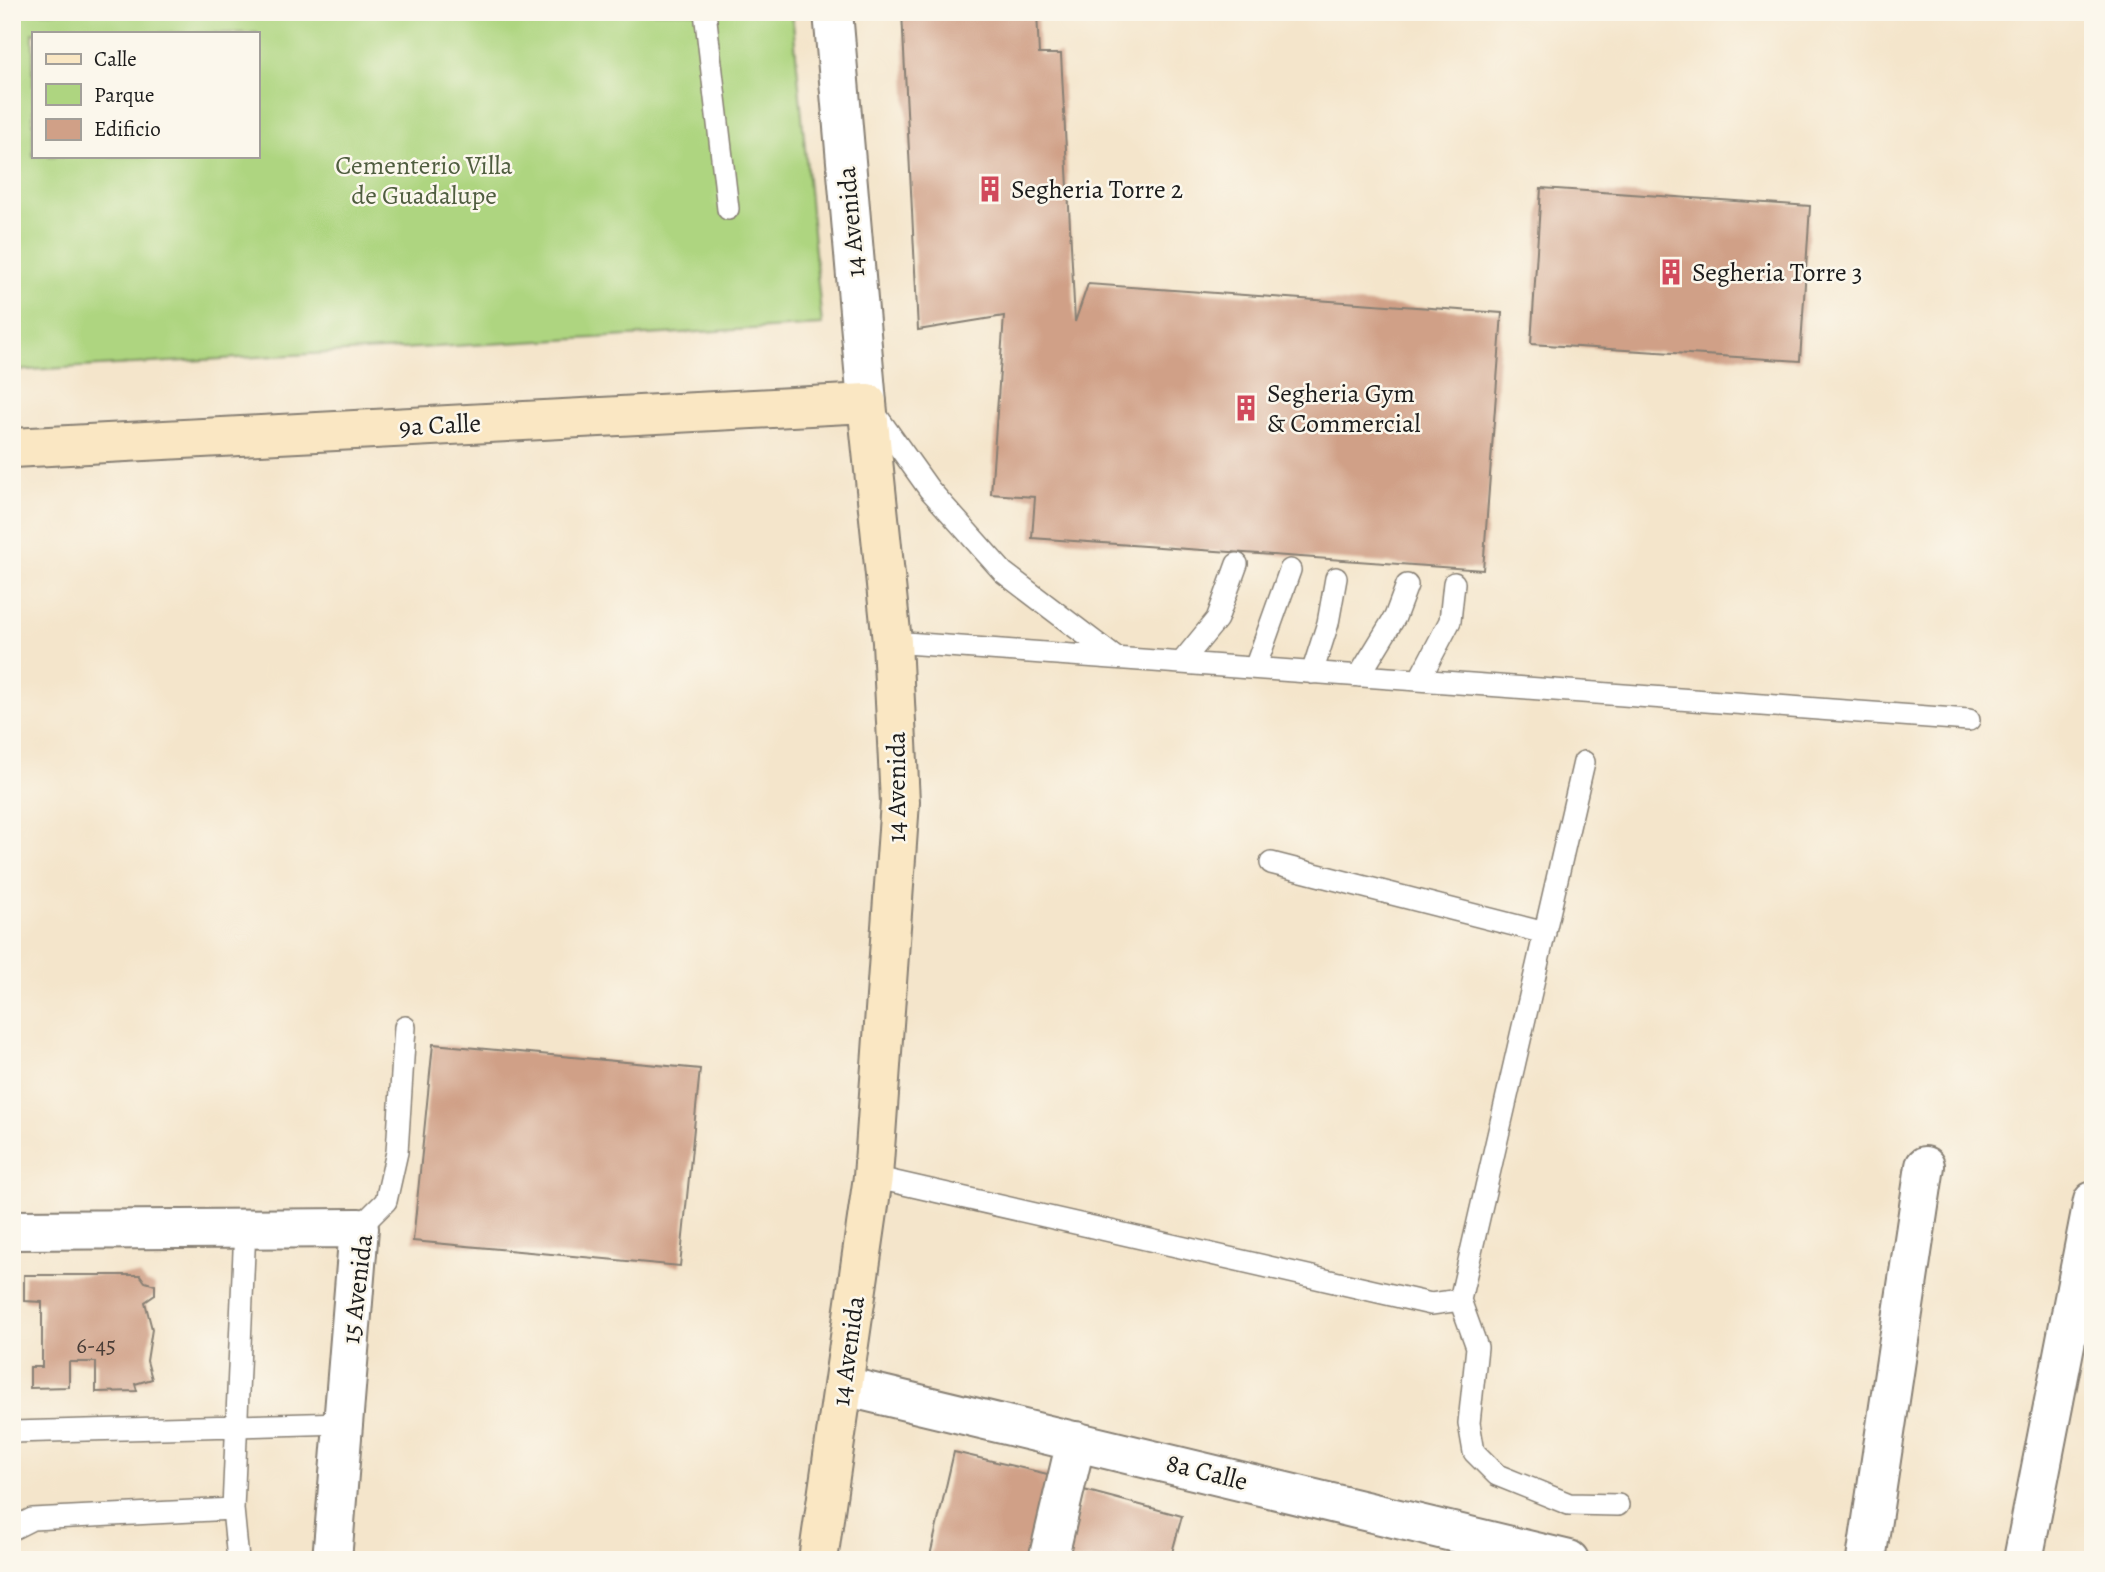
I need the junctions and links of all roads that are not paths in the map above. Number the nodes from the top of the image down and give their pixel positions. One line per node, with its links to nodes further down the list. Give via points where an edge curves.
1 (705, 12): 3 (lane)
2 (833, 12): 4 (street, 14 Avenida)
3 (728, 209)
4 (867, 402): 5 (street, 9a Calle); 11 (street, 14 Avenida); 12 (lane, via 929,489 1003,572)
5 (12, 448)
6 (1237, 564): 13 (lane, via 1217,619)
7 (1290, 570): 14 (lane)
8 (1336, 578): 15 (lane)
9 (1454, 583): 17 (lane, via 1450,621)
10 (1407, 584): 16 (lane, via 1395,617)
11 (892, 642): 12 (lane); 24 (street, 14 Avenida, via 900,802)
12 (1116, 658): 13 (lane)
13 (1181, 663): 14 (lane)
14 (1255, 668): 15 (lane)
15 (1312, 673): 16 (lane)
16 (1359, 676): 17 (lane)
17 (1419, 680): 18 (lane)
18 (1969, 720)
19 (1584, 762): 21 (lane)
20 (1271, 863): 21 (lane)
21 (1545, 933): 30 (lane)
22 (405, 1027): 27 (lane, 15 Avenida, via 397,1152 386,1201)
23 (1925, 1166): 44 (street)
24 (873, 1177): 30 (lane, via 1431,1304); 31 (street, 14 Avenida)
25 (2093, 1201): 29 (street)
26 (245, 1228): 27 (street); 28 (street); 33 (lane)
27 (359, 1228): 32 (street, 15 Avenida)
28 (12, 1230)
29 (2084, 1295): 45 (street)
30 (1460, 1300): 36 (lane, via 1476,1347 1469,1423 1475,1452 1497,1475 1569,1504)
31 (844, 1386): 35 (street, 8a Calle); 41 (street, 14 Avenida)
32 (344, 1423): 33 (lane); 40 (street, 15 Avenida)
33 (234, 1427): 34 (lane); 37 (lane)
34 (12, 1432)
35 (1076, 1441): 42 (street); 43 (street, 8a Calle)
36 (1618, 1505)
37 (233, 1509): 38 (lane, via 32,1519); 39 (lane)
38 (12, 1529)
39 (238, 1560)
40 (332, 1560)
41 (818, 1560)
42 (1048, 1560)
43 (1569, 1560)
44 (1866, 1560)
45 (2023, 1560)

